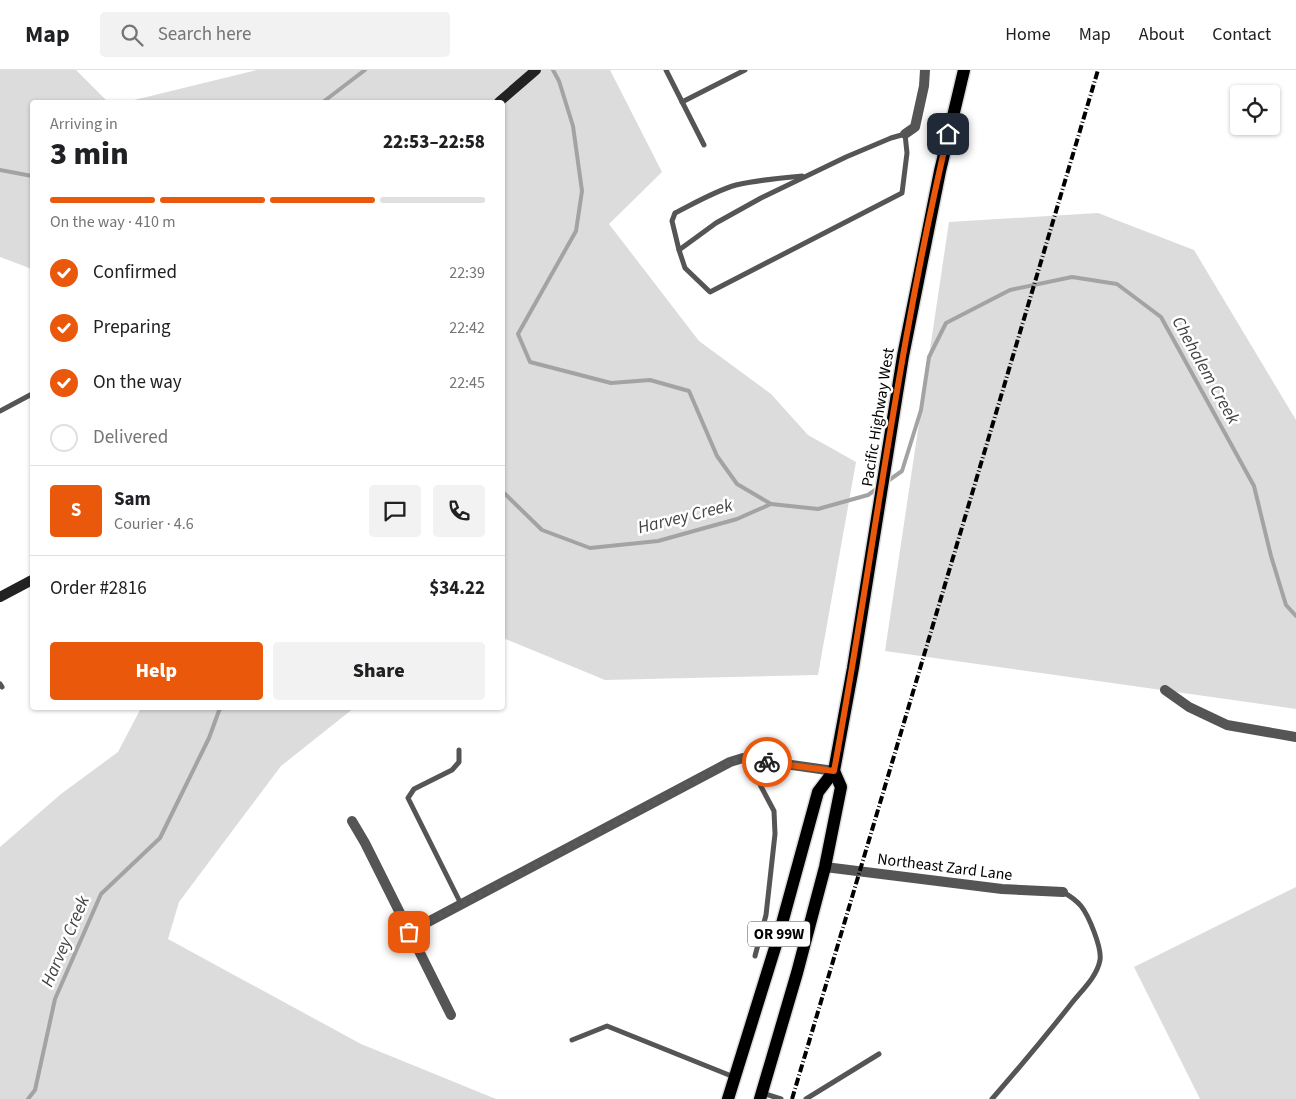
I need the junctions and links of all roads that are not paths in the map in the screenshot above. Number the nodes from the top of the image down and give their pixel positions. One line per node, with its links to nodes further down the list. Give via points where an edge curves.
1 (536, 70): 6 (street)
2 (666, 70): 7 (lane)
3 (745, 70): 7 (lane)
4 (925, 70): 8 (street, via 915,127)
5 (964, 70): 20 (main road, Pacific Highway West / OR 99W, via 903,356)
6 (501, 100)
7 (682, 102): 9 (lane)
8 (905, 134): 10 (lane); 11 (lane, via 907,153 902,194 710,292 685,268)
9 (704, 145)
10 (806, 176): 11 (lane, via 760,198); 11 (lane, via 735,186 675,213 672,221)
11 (679, 250)
12 (30, 395): 13 (lane)
13 (0, 411)
14 (30, 581): 15 (street)
15 (0, 597)
16 (1165, 690): 17 (street, via 1189,708 1227,725)
17 (1296, 737)
18 (459, 750): 24 (lane, via 459,762 452,770 414,790 408,798)
19 (757, 761): 20 (street); 24 (street, via 742,758 730,762); 26 (lane, via 756,777 774,811 775,834 766,915)
20 (834, 771): 22 (main road, Pacific Highway West / OR 99W, via 841,787); 30 (main road, Pacific Highway West / OR 99W, via 818,792)
21 (352, 821): 25 (street)
22 (825, 866): 23 (street, Northeast Zard Lane, via 1002,889); 31 (main road, Pacific Highway West / OR 99W)
23 (1063, 892): 35 (lane, via 1082,907 1089,921 1099,948 1097,969 1060,1019)
24 (462, 904): 25 (street)
25 (409, 932): 27 (street)
26 (755, 956)
27 (451, 1015)
28 (572, 1040): 30 (lane, via 607,1026)
29 (879, 1054): 34 (lane)
30 (735, 1078): 32 (main road, Pacific Highway West / OR 99W)
31 (761, 1096): 33 (lane)
32 (728, 1099)
33 (780, 1099)
34 (806, 1099)
35 (992, 1099)

